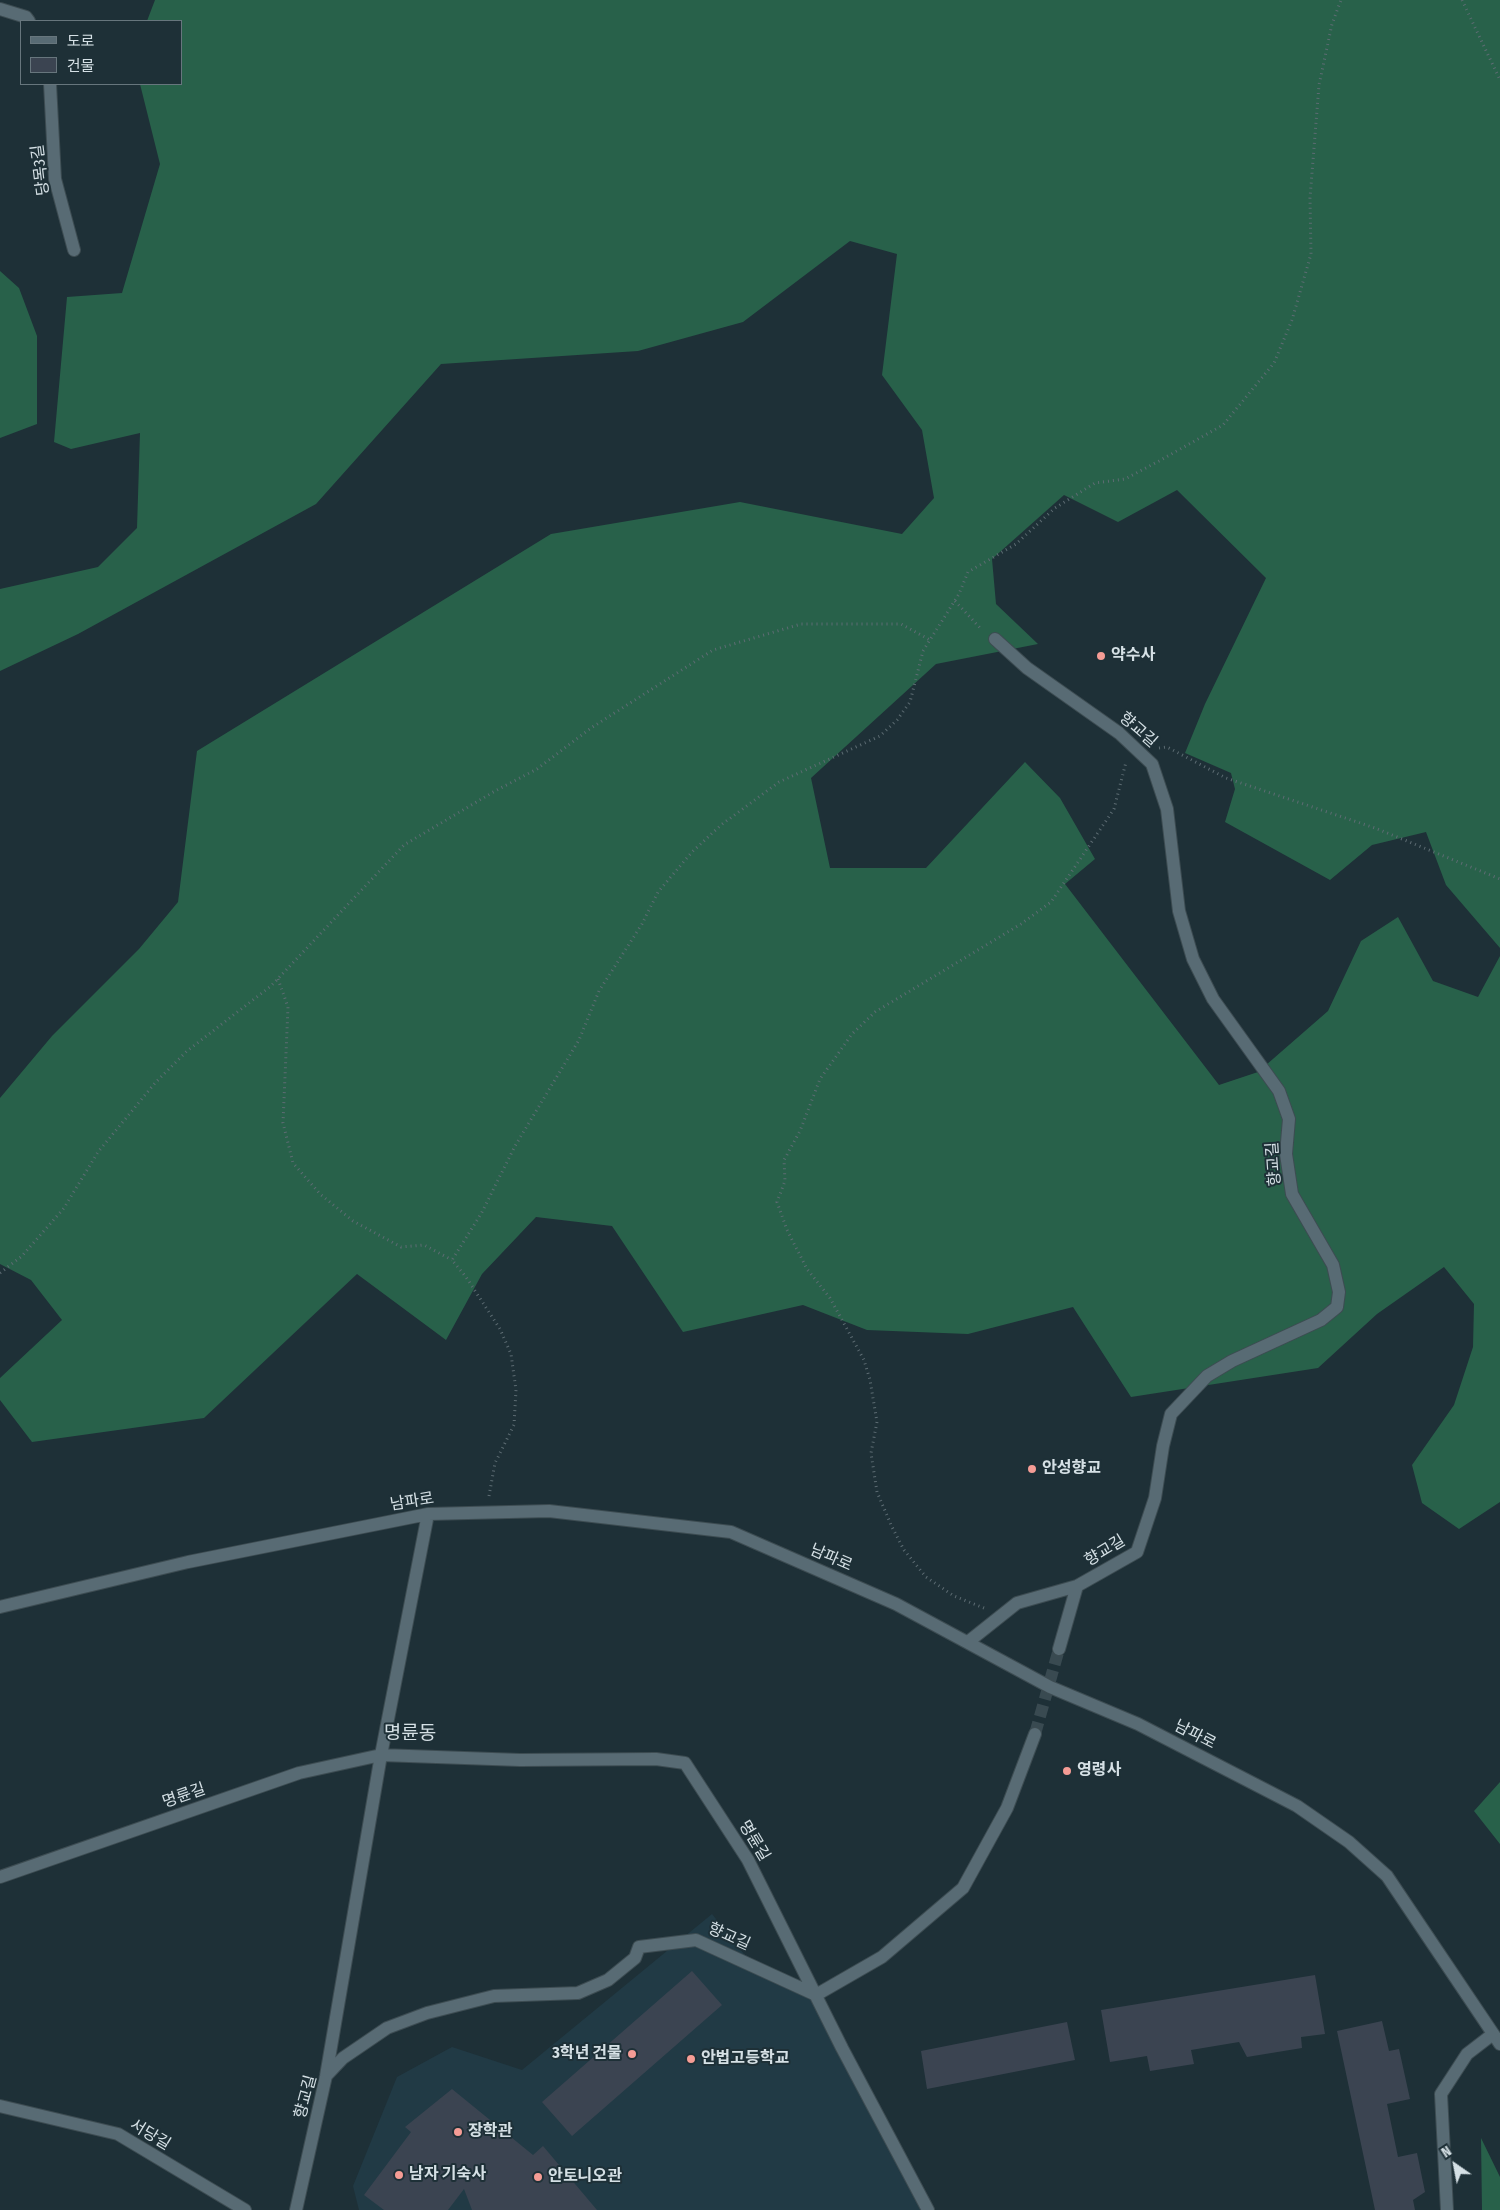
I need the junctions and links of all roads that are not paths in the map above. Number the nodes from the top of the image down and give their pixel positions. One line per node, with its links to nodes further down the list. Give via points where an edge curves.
1 (0, 9): 2 (street)
2 (28, 20)
3 (50, 85): 4 (street, 당목3길, via 55,179)
4 (74, 250)
5 (995, 639): 7 (street, 향교길, via 1027,668 1119,733 1152,764 1167,809 1179,912 1193,959 1213,999 1279,1091 1289,1119 1286,1154 1292,1194 1333,1265 1339,1292 1337,1307 1322,1320 1232,1361 1207,1376 1171,1414 1155,1498 1137,1552)
6 (428, 1514): 8 (street, 남파로, via 188,1562); 9 (street, 남파로, via 549,1511 731,1532 896,1604); 12 (street)
7 (1077, 1586): 9 (street, via 1017,1602); 10 (street, 향교길)
8 (0, 1607)
9 (968, 1642): 15 (street, 남파로, via 1050,1687 1138,1724 1297,1806 1349,1842 1387,1876)
10 (1059, 1649)
11 (1035, 1734): 14 (street, via 1007,1808 963,1888 882,1957)
12 (381, 1755): 13 (street, 명륜길, via 299,1773); 14 (street, 명륜길, via 520,1760 656,1759 685,1763 748,1860); 16 (street)
13 (0, 1877)
14 (816, 1995): 16 (street, 향교길, via 696,1940 640,1947 636,1958 608,1980 578,1993 494,1996 427,2012 387,2028 343,2058); 20 (street, 명륜길)
15 (1496, 2039): 21 (street, via 1467,2054 1441,2094)
16 (326, 2076): 19 (street, 향교길)
17 (0, 2106): 18 (street, 서당길, via 118,2134)
18 (245, 2210)
19 (296, 2210)
20 (928, 2210)
21 (1447, 2210)

